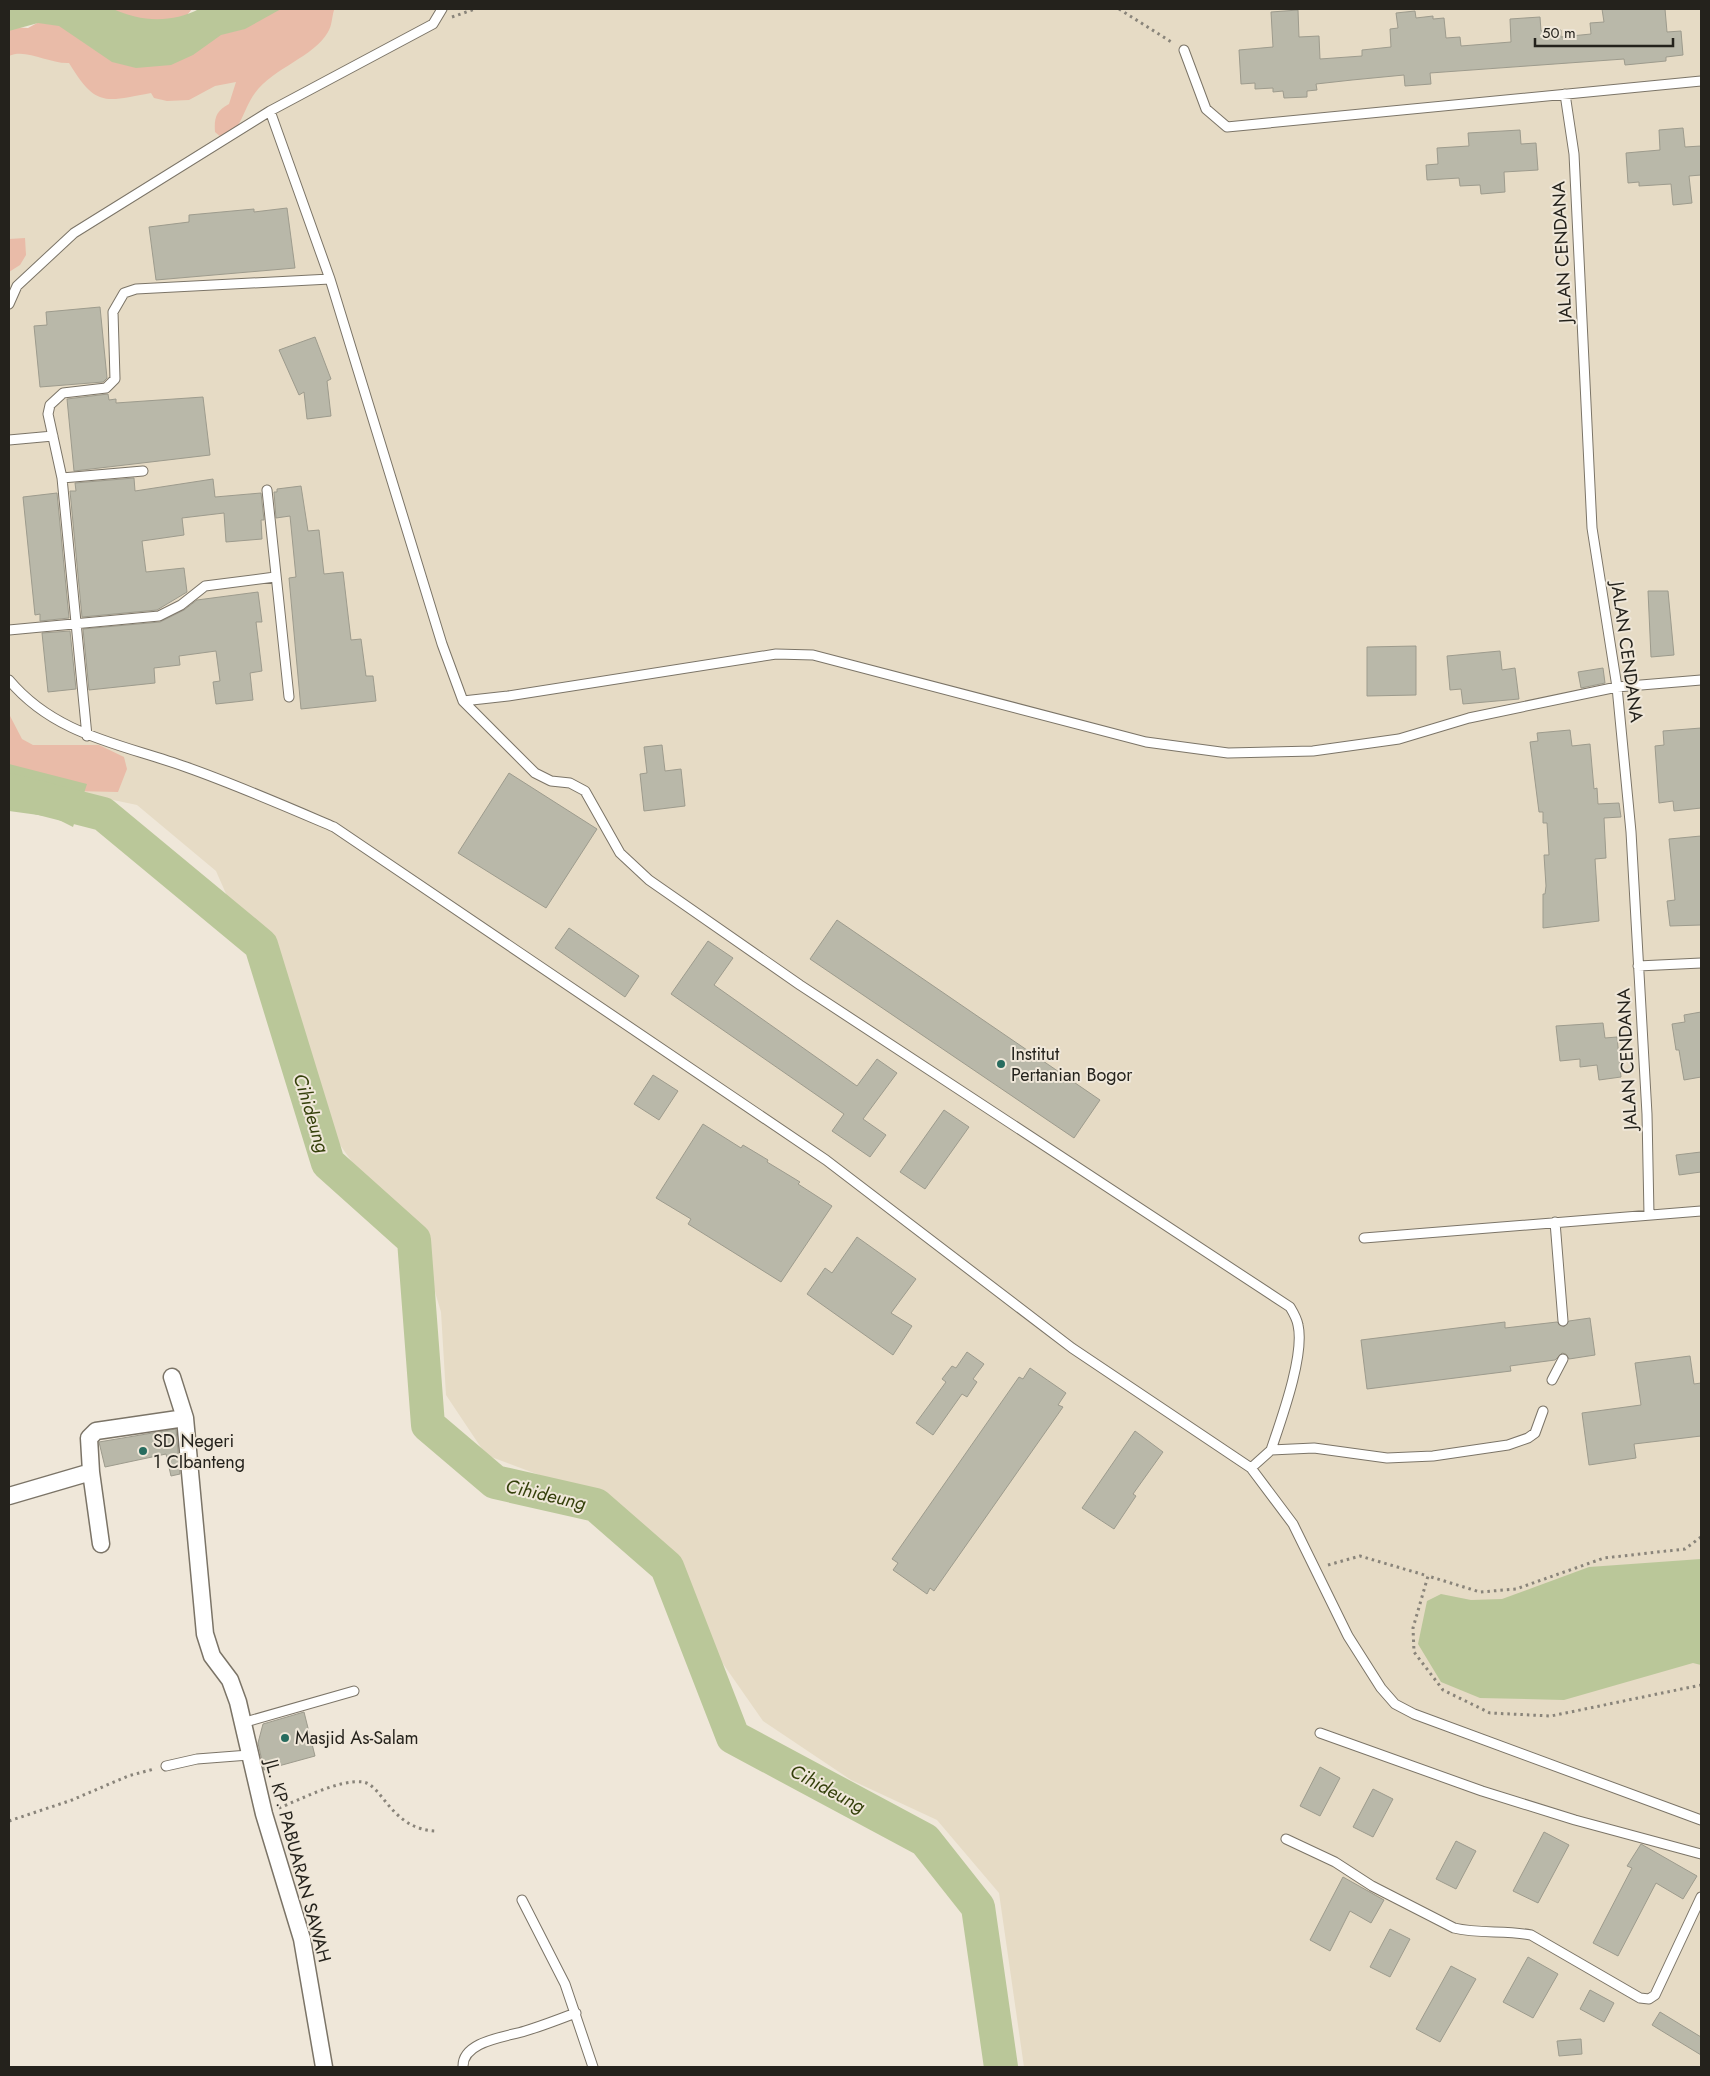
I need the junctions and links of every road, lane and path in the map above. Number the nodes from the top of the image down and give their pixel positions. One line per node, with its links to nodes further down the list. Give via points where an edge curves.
1 (442, 9): 6 (lane, via 433,24)
2 (1119, 9): 3 (path)
3 (1184, 50): 5 (lane, via 1206,109 1227,127)
4 (1701, 81): 5 (lane)
5 (1565, 94): 19 (lane, JALAN CENDANA, via 1574,154 1592,528)
6 (270, 111): 7 (lane); 8 (lane, via 74,233 17,286)
7 (330, 279): 9 (lane, via 136,289 124,293 113,312 115,379 106,388 63,393 54,400 48,414); 21 (lane, via 442,644)
8 (9, 304)
9 (53, 436): 10 (lane); 12 (lane)
10 (9, 440)
11 (143, 471): 12 (lane)
12 (62, 478): 15 (lane)
13 (268, 490): 14 (lane)
14 (275, 576): 15 (lane, via 205,586 181,605 159,616); 20 (lane)
15 (76, 624): 16 (lane); 22 (lane)
16 (9, 630)
17 (9, 680): 22 (lane, via 42,710)
18 (1701, 680): 19 (lane)
19 (1618, 687): 21 (lane, via 1469,718 1399,739 1313,751 1228,753 1146,742 813,654 776,654); 24 (lane, JALAN CENDANA, via 1631,832)
20 (290, 697)
21 (463, 701): 35 (lane, via 535,773 585,791 620,853 648,880 1290,1307 1298,1325 1299,1349)
22 (87, 736): 36 (lane, via 211,776 334,828 826,1160 1072,1348)
23 (1701, 963): 24 (lane)
24 (1638, 966): 26 (lane, JALAN CENDANA)
25 (1701, 1211): 26 (lane)
26 (1649, 1215): 27 (lane)
27 (1556, 1222): 28 (lane); 29 (lane)
28 (1364, 1238)
29 (1563, 1321)
30 (1563, 1359): 32 (lane)
31 (172, 1377): 34 (street, JL. KP. PABUARAN SAWAH)
32 (1552, 1380)
33 (1543, 1411): 35 (lane, via 1535,1432 1528,1438 1508,1445 1433,1456 1387,1458 1314,1448)
34 (185, 1418): 37 (street, via 96,1431 89,1438); 45 (street, JL. KP. PABUARAN SAWAH, via 205,1634 212,1656 230,1680)
35 (1272, 1450): 36 (lane)
36 (1251, 1468): 41 (lane, via 1294,1524)
37 (91, 1472): 38 (street); 40 (street)
38 (9, 1496)
39 (1701, 1537): 42 (path, via 1685,1549 1604,1558 1516,1589 1480,1592)
40 (100, 1544)
41 (1315, 1569): 42 (path, via 1360,1556); 50 (lane, via 1348,1636 1395,1704 1414,1714)
42 (1428, 1576): 43 (path, via 1413,1628 1414,1652 1443,1690 1490,1713 1551,1716)
43 (1701, 1685)
44 (354, 1691): 45 (lane)
45 (242, 1723): 47 (street, JL. KP. PABUARAN SAWAH)
46 (1320, 1733): 54 (lane, via 1482,1791)
47 (249, 1755): 48 (lane, via 197,1759); 49 (street, JL. KP. PABUARAN SAWAH)
48 (166, 1766): 51 (path, via 128,1776)
49 (264, 1814): 52 (path, via 329,1788 362,1782 369,1783 400,1818 422,1830); 58 (street, JL. KP. PABUARAN SAWAH, via 302,1939)
50 (1701, 1820)
51 (9, 1822)
52 (437, 1831)
53 (1286, 1839): 55 (lane, via 1335,1862 1372,1886 1454,1928 1531,1936 1640,1998 1649,1999 1655,1995)
54 (1701, 1854)
55 (1701, 1897)
56 (522, 1900): 57 (lane, via 565,1984)
57 (576, 2013): 59 (lane, via 491,2040 467,2054); 60 (lane)
58 (324, 2067)
59 (463, 2067)
60 (593, 2067)

